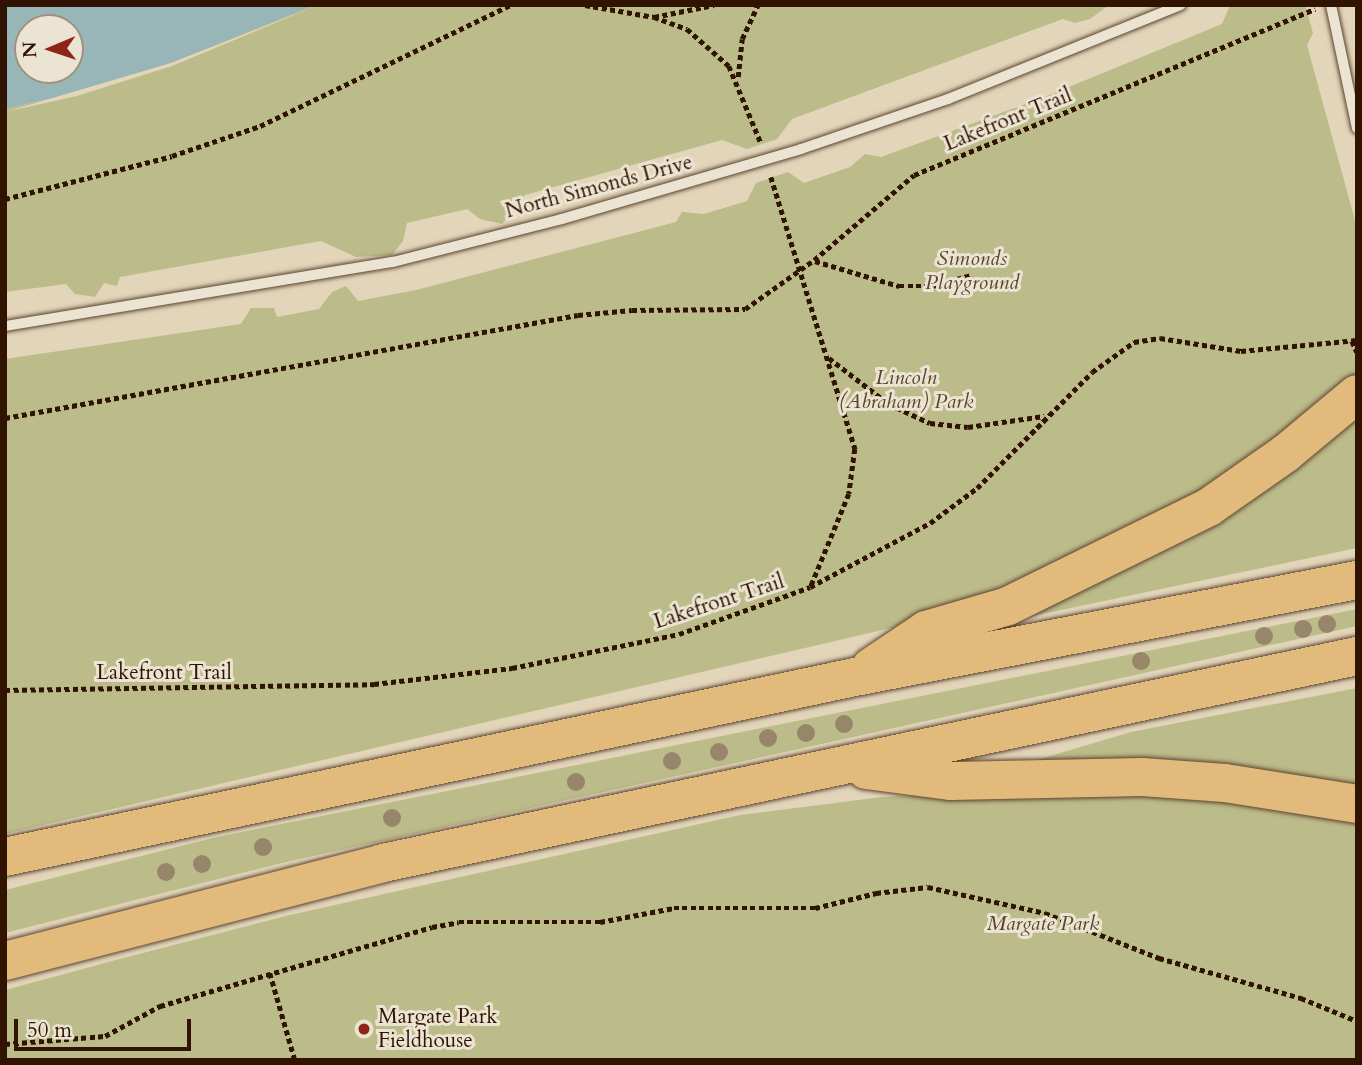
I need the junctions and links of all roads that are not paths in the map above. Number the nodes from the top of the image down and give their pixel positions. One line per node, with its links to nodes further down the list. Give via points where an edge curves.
1 (1181, 5): 4 (lane, North Simonds Drive, via 887,120 562,219 393,262)
2 (1331, 5): 3 (lane)
3 (1357, 128)
4 (5, 326)
5 (1357, 394): 8 (highway, via 1286,453 1209,507 1008,606 926,631)
6 (1357, 580): 8 (highway)
7 (1357, 656): 9 (highway)
8 (855, 677): 11 (highway)
9 (840, 767): 10 (highway, via 951,781 1156,778 1225,783); 12 (highway, via 383,863)
10 (1357, 804)
11 (5, 857)
12 (5, 961)

